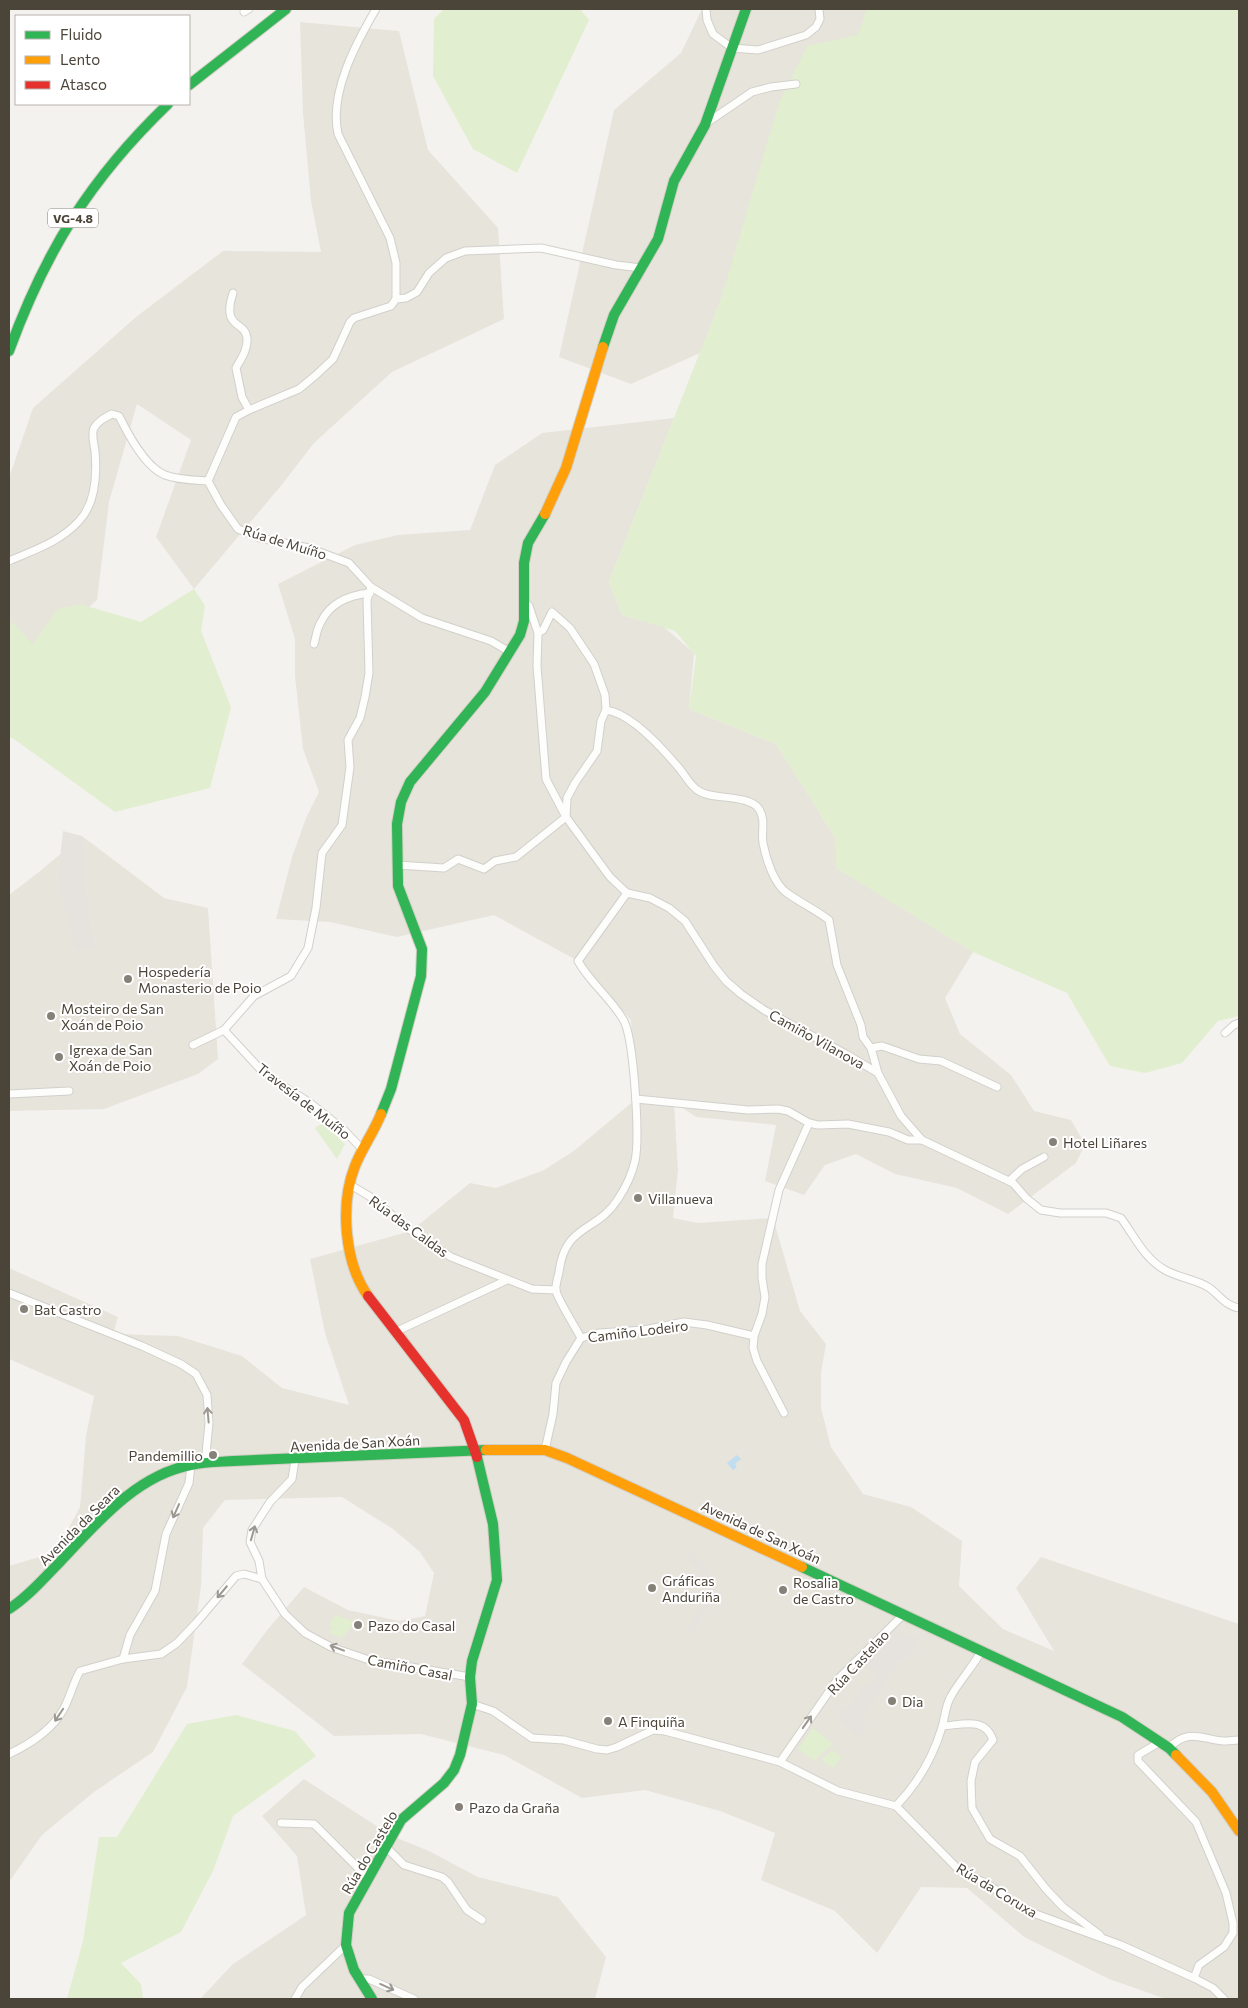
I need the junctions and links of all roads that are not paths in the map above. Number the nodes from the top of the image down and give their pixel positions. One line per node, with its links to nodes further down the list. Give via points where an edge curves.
1 (286, 9): 7 (main road)
2 (376, 9): 13 (street, via 344,75 336,122 338,134 390,238 396,263)
3 (706, 9): 6 (street, via 713,34)
4 (746, 9): 6 (main road, Rúa do Castelo)
5 (819, 9): 6 (street, via 820,19 816,27 806,34 758,50)
6 (732, 48): 10 (main road, Rúa do Castelo)
7 (190, 84)
8 (796, 84): 10 (street, via 752,92)
9 (167, 105): 14 (main road, VG-4.8, via 118,156 81,205 31,293)
10 (705, 124): 11 (main road, Rúa do Castelo, via 674,181 658,238)
11 (641, 268): 13 (street, via 616,266 541,248 465,251 446,258 429,274 417,292); 19 (main road, Rúa do Castelo, via 614,315 566,468 528,543 524,563)
12 (233, 293): 15 (street, via 228,307 230,315 247,338 245,352 236,368 242,397)
13 (396, 299): 15 (street, via 391,306 354,318 332,359 299,389)
14 (9, 351)
15 (249, 410): 16 (street, via 236,417)
16 (208, 481): 17 (street, via 163,475 138,449 119,416 112,414 99,421 93,430 94,489 80,520 63,536); 18 (street, Rúa de Muíño, via 238,529 260,538 309,548 349,563)
17 (9, 561)
18 (370, 590): 21 (street, via 341,601 328,611); 22 (street, Rúa de Muíño, via 422,618 490,641); 28 (street, via 367,600 368,673 365,697 360,718 348,740 350,767 342,826 322,853 308,948 291,976 254,996)
19 (524, 602): 20 (street, via 529,606); 22 (main road, Rúa do Castelo, via 524,621)
20 (538, 633): 23 (street, via 552,612 570,628 594,664 605,695); 24 (street, via 537,666 546,779)
21 (314, 644)
22 (510, 652): 25 (main road, Rúa do Castelo, via 485,692 410,782 401,802)
23 (606, 710): 24 (street, via 596,751 567,798); 31 (street, via 616,711 666,752 699,792 750,802 758,808 763,817 763,842 779,885 786,893 829,920 837,965 863,1037)
24 (566, 817): 25 (street, via 516,856 495,861 484,869 458,859 444,868); 26 (street, via 610,877)
25 (397, 865): 39 (main road, Rúa do Castelo, via 398,886 422,949 421,976 391,1089)
26 (627, 893): 32 (street, Camiño Vilanova, via 650,898 685,921 714,966 741,994); 36 (street, via 578,961 624,1022)
27 (1239, 1023): 29 (street)
28 (224, 1030): 30 (street); 39 (street, Travesía de Muíño, via 260,1068 309,1102)
29 (1225, 1033)
30 (193, 1044)
31 (871, 1048): 32 (street); 33 (street, via 882,1046 919,1059 941,1061)
32 (878, 1073): 38 (street, Camiño Vilanova, via 901,1116)
33 (997, 1087)
34 (69, 1090): 35 (street)
35 (9, 1094)
36 (636, 1099): 37 (street, via 748,1110 778,1109); 44 (street, via 635,1159 629,1179 608,1213 570,1239 561,1258)
37 (809, 1123): 38 (street, via 848,1124 889,1132 908,1140); 48 (street, via 780,1190 762,1264 765,1297)
38 (922, 1140): 41 (street, Camiño Vilanova)
39 (364, 1150): 42 (main road, Rúa do Castelo)
40 (1044, 1157): 41 (street)
41 (1009, 1181): 46 (street, Camiño Vilanova, via 1041,1210 1106,1213 1121,1218 1138,1245 1165,1270 1201,1283 1225,1303)
42 (349, 1184): 43 (street, Rúa das Caldas, via 451,1257); 47 (main road, Rúa do Castelo, via 346,1226 355,1272 366,1294)
43 (507, 1280): 44 (street, Rúa das Caldas, via 532,1289); 47 (street)
44 (556, 1290): 49 (street)
45 (9, 1293): 54 (street, one-way to 45, via 209,1422 207,1395 196,1374 142,1346)
46 (1239, 1308)
47 (396, 1332): 52 (main road, Rúa do Castelo, via 464,1420)
48 (754, 1336): 49 (street, Camiño Lodeiro, via 684,1322); 50 (street, via 757,1362)
49 (581, 1338): 51 (street, via 556,1383)
50 (784, 1413)
51 (545, 1450): 52 (main road, Avenida de San Xoán); 58 (main road, Avenida de San Xoán)
52 (475, 1451): 53 (main road, Avenida de San Xoán); 61 (main road, Rúa do Castelo, via 493,1524 497,1580 474,1652)
53 (295, 1460): 54 (main road, Avenida de San Xoán); 56 (street, Camiño Casal, one-way to 53, via 259,1561 250,1542 252,1530 270,1502 292,1479)
54 (205, 1463): 55 (main road, Avenida da Seara)
55 (191, 1465): 57 (main road, Avenida da Seara, via 171,1471 132,1491 23,1600); 60 (street, one-way to 60, via 189,1482 166,1534 155,1591 130,1635)
56 (262, 1579): 60 (street, one-way to 60, via 244,1574 236,1576 177,1643 161,1654); 61 (street, Camiño Casal, one-way to 56, via 369,1660 331,1647 305,1633 285,1614)
57 (9, 1609)
58 (904, 1614): 59 (main road, Avenida de San Xoán); 67 (street, Rúa Castelao, one-way to 58, via 837,1680)
59 (982, 1650): 63 (street, via 950,1698); 65 (main road, Avenida de San Xoán, via 1122,1717)
60 (123, 1659): 66 (street, one-way to 66, via 80,1670 63,1711 54,1723)
61 (470, 1678): 62 (main road, Rúa do Castelo)
62 (472, 1704): 67 (street, via 493,1711 532,1738 542,1740 564,1740 607,1750 653,1730 707,1741); 71 (main road, Rúa do Castelo, via 454,1770 444,1783 401,1820)
63 (943, 1726): 68 (street, via 928,1765 914,1788); 74 (street, via 968,1722 987,1729 991,1734 993,1740 975,1762 971,1781 972,1808 983,1828 990,1839 1020,1856 1063,1907)
64 (1239, 1740): 65 (street, via 1223,1741 1192,1735)
65 (1164, 1745): 70 (main road, Avenida de San Xoán, via 1212,1792); 76 (street, via 1138,1755 1138,1761 1196,1822 1226,1893 1233,1923 1230,1940 1199,1965)
66 (9, 1754)
67 (780, 1762): 68 (street, via 838,1791)
68 (896, 1806): 74 (street, Rúa da Coruxa, via 957,1868 1033,1913)
69 (280, 1823): 72 (street, via 314,1824)
70 (1239, 1831)
71 (386, 1847): 72 (main road, Rúa do Castelo); 73 (street, via 404,1865 442,1877 467,1910)
72 (368, 1878): 75 (main road, Rúa do Castelo, via 350,1913)
73 (482, 1920)
74 (1109, 1941): 76 (street, Rúa da Coruxa)
75 (346, 1945): 77 (main road, Rúa do Castelo); 78 (street, via 302,1987)
76 (1194, 1978): 81 (street, Rúa da Coruxa, via 1213,1988)
77 (360, 1979): 79 (main road, Rúa do Castelo); 80 (street, one-way to 80, via 369,1979)
78 (295, 1999)
79 (372, 1999)
80 (414, 1999)
81 (1224, 1999)

